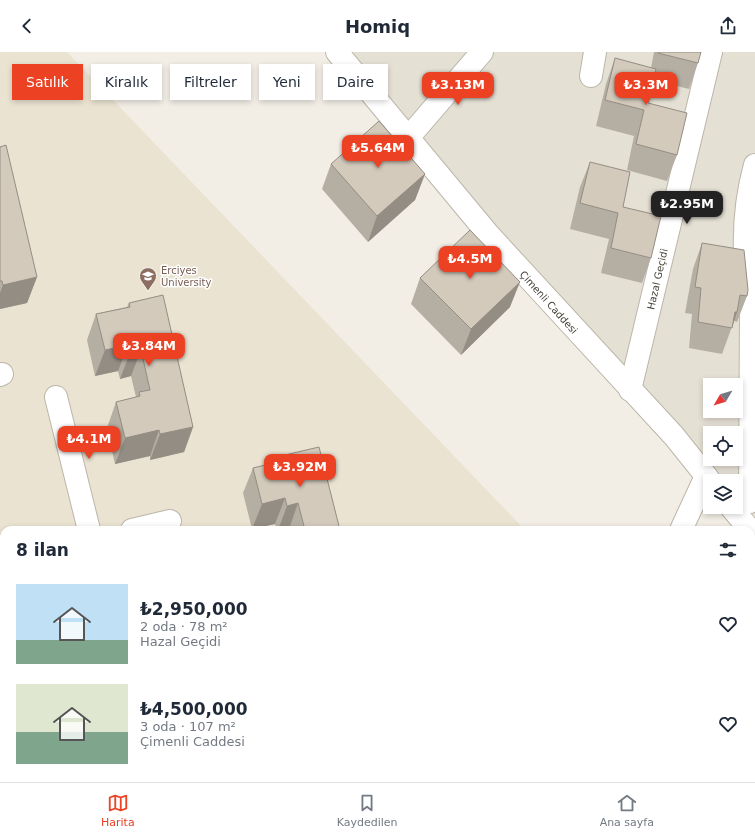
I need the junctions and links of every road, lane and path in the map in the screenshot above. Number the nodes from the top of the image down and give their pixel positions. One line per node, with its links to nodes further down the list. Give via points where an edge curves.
1 (337, 52): 6 (street, Çimenli Caddesi)
2 (482, 52): 6 (street)
3 (595, 52): 5 (street)
4 (711, 52): 8 (street, Hazal Geçidi)
5 (590, 76)
6 (408, 138): 8 (street, Çimenli Caddesi, via 504,252)
7 (755, 165): 12 (street, via 749,188 744,234 745,270 750,305)
8 (630, 390): 10 (street, Çimenli Caddesi)
9 (56, 397): 14 (street)
10 (709, 474)
11 (703, 496): 16 (street)
12 (743, 502): 17 (street)
13 (170, 521): 15 (street)
14 (88, 526)
15 (149, 526)
16 (684, 526)
17 (750, 526)

